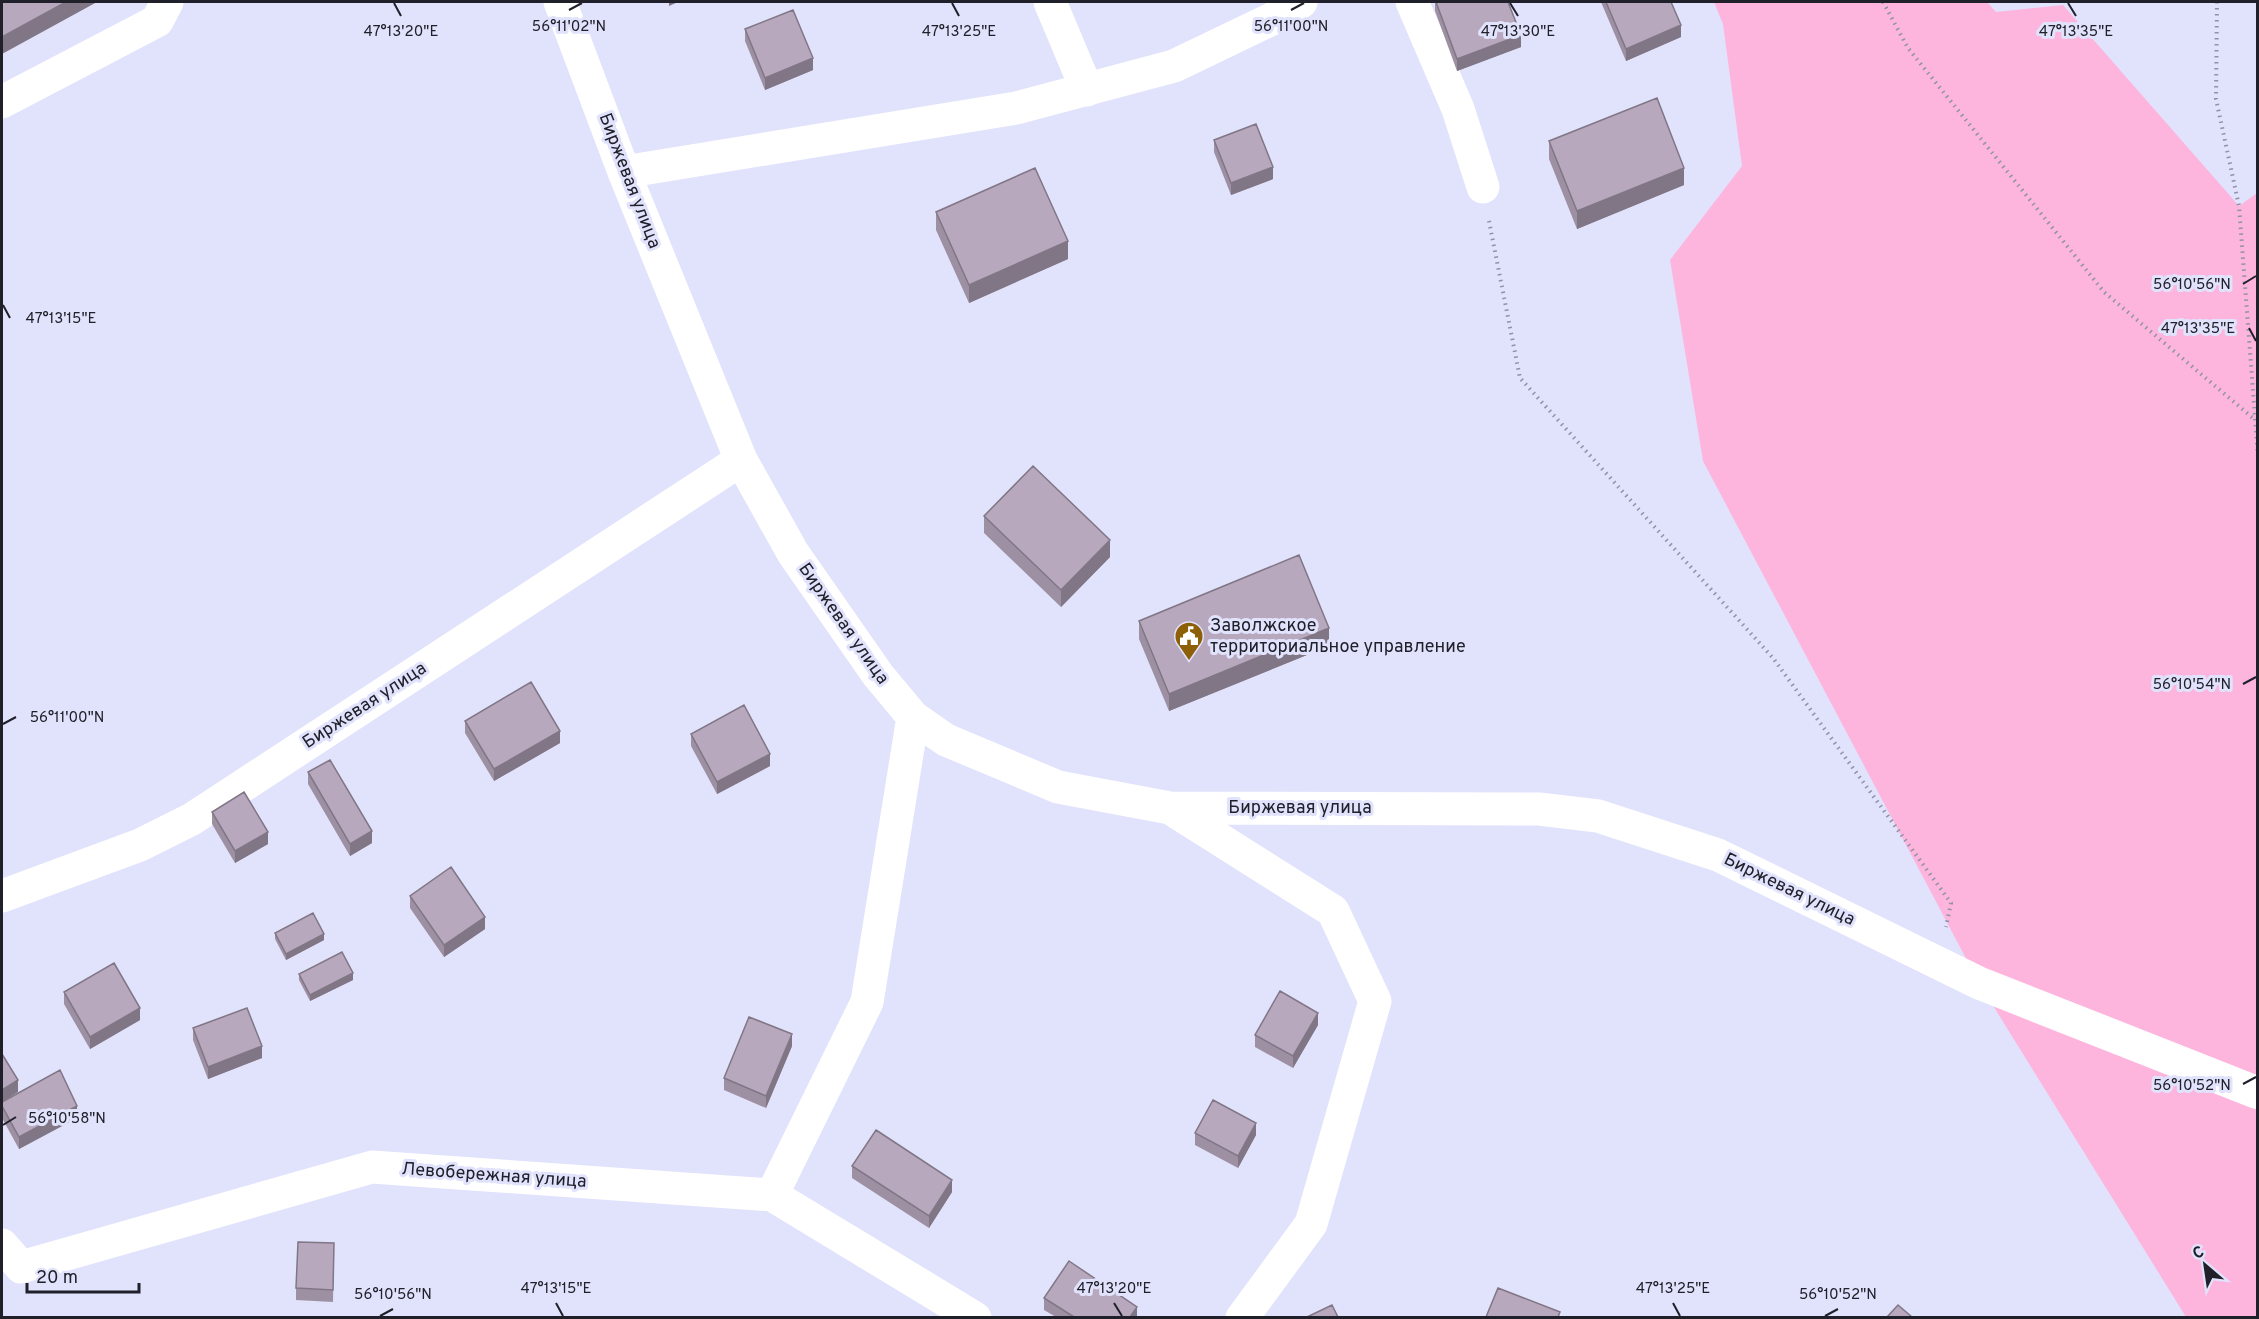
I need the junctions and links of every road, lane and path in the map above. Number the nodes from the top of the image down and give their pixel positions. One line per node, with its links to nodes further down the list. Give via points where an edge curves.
1 (167, 2): 9 (street, via 157,21)
2 (560, 2): 10 (street, Биржевая улица)
3 (1050, 2): 8 (street)
4 (1301, 2): 8 (street, via 1174,66)
5 (1412, 2): 11 (street, via 1458,109)
6 (1883, 2): 12 (path, via 1908,48 2104,292)
7 (2217, 2): 12 (path, via 2216,99 2240,206)
8 (1087, 90): 10 (street, via 1016,108)
9 (2, 102)
10 (624, 172): 14 (street, Биржевая улица)
11 (1483, 187): 18 (path, via 1520,378 1773,658 1951,903)
12 (2253, 418): 13 (path)
13 (2258, 457)
14 (741, 460): 15 (street, Биржевая улица, via 793,553 878,675); 17 (street, Биржевая улица, via 192,819 140,845)
15 (913, 717): 16 (street, Биржевая улица, via 946,740 1058,787); 20 (street, via 867,1002)
16 (1170, 808): 18 (street, Биржевая улица, via 1539,809 1598,816 1718,855); 23 (street, via 1333,911 1375,1000 1311,1224)
17 (2, 896)
18 (1938, 963): 19 (street, Биржевая улица, via 1979,983)
19 (2258, 1093)
20 (772, 1195): 21 (street, Левобережная улица, via 372,1167 21,1267); 22 (street, Левобережная улица)
21 (2, 1245)
22 (975, 1317)
23 (1242, 1317)

